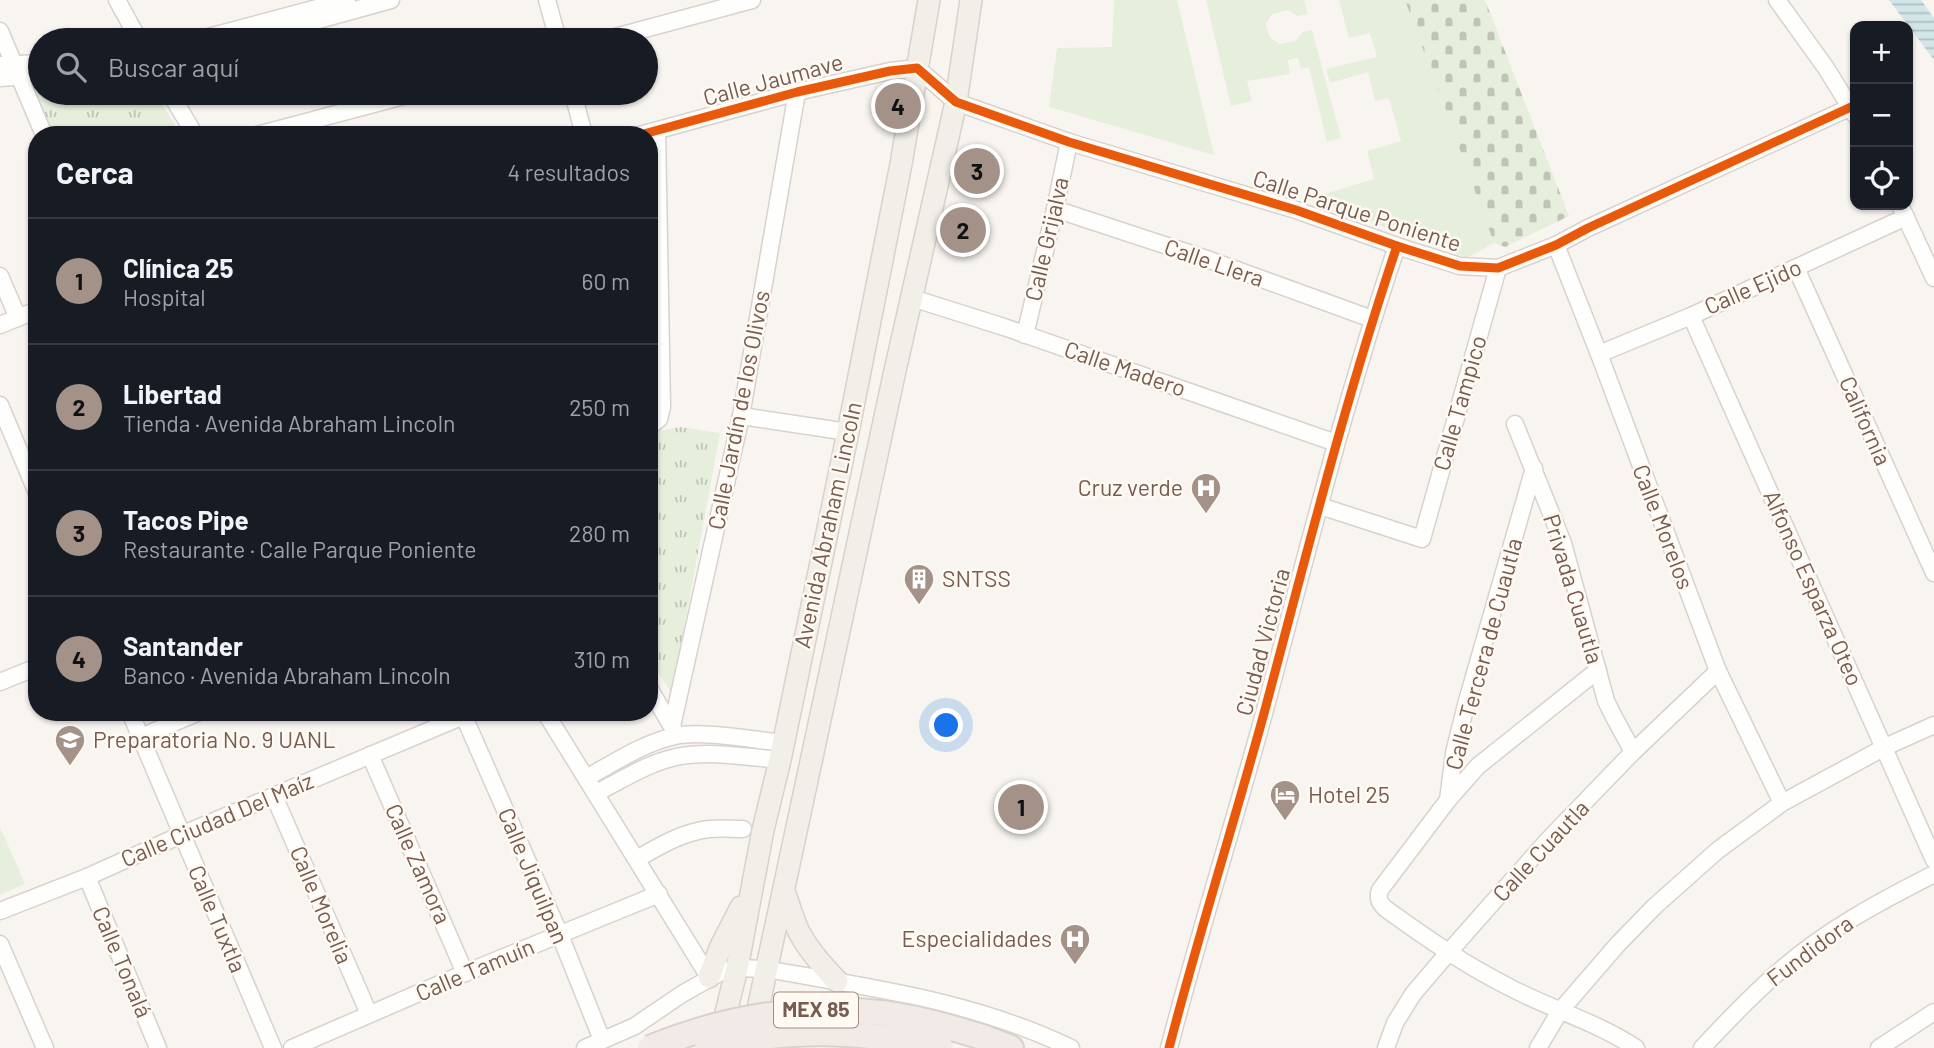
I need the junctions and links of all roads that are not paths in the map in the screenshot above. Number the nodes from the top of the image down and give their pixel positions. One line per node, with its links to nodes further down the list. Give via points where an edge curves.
1 (117, 0): 9 (street)
2 (347, 0): 10 (street)
3 (391, 0): 11 (street)
4 (547, 0): 12 (street)
5 (752, 0): 13 (street)
6 (929, 0): 15 (main road, Avenida Abraham Lincoln)
7 (971, 0): 20 (main road)
8 (1777, 0): 25 (street)
9 (132, 28)
10 (242, 28)
11 (290, 28)
12 (555, 28)
13 (648, 28)
14 (0, 31): 16 (street)
15 (917, 68): 18 (street, Calle Jaumave); 20 (street); 54 (main road, Avenida Abraham Lincoln)
16 (11, 69): 17 (street); 19 (street)
17 (0, 78)
18 (797, 92): 31 (street, Calle Jaumave); 52 (street, Calle Jardín de los Olivos)
19 (28, 103)
20 (956, 103): 32 (street, Calle Parque Poniente); 42 (main road)
21 (29, 105): 27 (street)
22 (177, 105): 28 (street)
23 (370, 105): 29 (street)
24 (576, 105): 30 (street)
25 (1850, 106)
26 (1850, 112): 36 (street, Calle Parque Poniente)
27 (40, 126)
28 (190, 126)
29 (291, 126)
30 (582, 126)
31 (658, 131)
32 (1069, 142): 34 (street, Calle Grijalva); 37 (street, Calle Parque Poniente, via 1296,210)
33 (658, 183): 51 (street, via 662,393)
34 (1055, 208): 46 (street, Calle Llera); 48 (street, Calle Grijalva)
35 (1903, 211): 39 (street, Calle Ejido); 41 (street)
36 (1556, 245): 38 (street, Calle Parque Poniente); 49 (street, Calle Morelos)
37 (1397, 246): 38 (street, Calle Parque Poniente, via 1460,266); 46 (street, Ciudad Victoria)
38 (1498, 268): 58 (street, Calle Tampico, via 1422,539)
39 (1796, 268): 44 (street, Calle Ejido); 59 (street, California)
40 (0, 276): 45 (street)
41 (1934, 278)
42 (912, 298): 48 (street, Calle Madero); 93 (main road)
43 (28, 314): 45 (street)
44 (1691, 316): 49 (street, Calle Ejido); 74 (street, Alfonso Esparza Oteo)
45 (18, 318): 47 (street)
46 (1372, 319): 55 (street, Ciudad Victoria)
47 (0, 325)
48 (1026, 335): 55 (street, Calle Madero)
49 (1599, 354): 62 (street, Calle Morelos)
50 (0, 405): 57 (street)
51 (658, 415)
52 (741, 416): 54 (street); 71 (street, Calle Jardín de los Olivos)
53 (1515, 424): 56 (street, Privada Cuautla)
54 (848, 432): 76 (main road, Avenida Abraham Lincoln)
55 (1336, 443): 58 (street, Ciudad Victoria)
56 (1534, 468): 61 (street, Privada Cuautla, via 1563,543); 84 (street, Calle Tercera de Cuautla, via 1467,701)
57 (28, 472)
58 (1320, 506): 120 (street, Ciudad Victoria)
59 (1934, 573)
60 (28, 670): 63 (street)
61 (1598, 670): 77 (street, Privada Cuautla, via 1610,709); 84 (street, via 1478,766)
62 (1718, 671): 77 (street, Calle Cuautla); 85 (street, Calle Morelos)
63 (2, 677)
64 (658, 703): 71 (street)
65 (134, 721): 73 (street, Calle Tuxtla)
66 (178, 721): 73 (street)
67 (450, 721): 78 (street, Calle Ciudad Del Maíz)
68 (469, 721): 96 (street, Calle Jiquilpan)
69 (551, 721): 81 (street)
70 (1934, 725): 74 (street)
71 (674, 730): 72 (street); 75 (street)
72 (716, 736): 76 (street); 79 (street)
73 (141, 737): 87 (street, Calle Tuxtla)
74 (1885, 747): 85 (street); 89 (street, Alfonso Esparza Oteo)
75 (643, 748): 80 (street); 81 (street)
76 (782, 751): 79 (street); 92 (main road, Avenida Abraham Lincoln)
77 (1633, 752): 98 (street, Calle Cuautla)
78 (370, 755): 83 (street, Calle Ciudad Del Maíz); 101 (street, Calle Zamora)
79 (713, 755): 80 (street, via 678,757)
80 (650, 766): 82 (street)
81 (586, 778): 82 (street)
82 (596, 793): 88 (street)
83 (274, 796): 87 (street, Calle Ciudad Del Maíz); 106 (street, Calle Morelia)
84 (1448, 800): 98 (street, via 1380,890 1379,901)
85 (1782, 803): 104 (street, via 1718,850 1656,906)
86 (743, 829): 88 (street, via 697,831)
87 (181, 835): 91 (street, Calle Ciudad Del Maíz); 110 (street, Calle Tuxtla)
88 (637, 859): 94 (street)
89 (1934, 860)
90 (1934, 874): 124 (street, Fundidora, via 1875,904 1794,959)
91 (87, 877): 95 (street, Calle Ciudad Del Maíz); 109 (street, Calle Tonalá)
92 (751, 886): 99 (main road, Avenida Abraham Lincoln); 102 (main road)
93 (783, 890): 100 (main road); 103 (main road, via 798,930)
94 (659, 894): 96 (street, Calle Tamuín); 102 (street)
95 (0, 911)
96 (559, 935): 101 (street, Calle Tamuín); 107 (street, Calle Jiquilpan)
97 (0, 944): 108 (street)
98 (1448, 953): 104 (street); 121 (street, Calle Cuautla, via 1413,994 1395,1023)
99 (737, 968): 100 (street); 102 (street); 115 (main road, Avenida Abraham Lincoln)
100 (766, 969): 103 (street); 116 (main road)
101 (465, 973): 106 (street, Calle Tamuín)
102 (709, 977): 107 (street, via 635,1026)
103 (837, 981): 119 (street, via 981,1012)
104 (1560, 1012): 122 (street); 123 (street)
105 (1934, 1012): 125 (street)
106 (369, 1014): 111 (street, Calle Tamuín)
107 (603, 1040): 112 (street)
108 (45, 1048)
109 (158, 1048)
110 (273, 1048)
111 (292, 1048)
112 (585, 1048)
113 (650, 1048): 118 (highway, MEX 85, bridge, via 708,1028 807,1010 881,1013 948,1027)
114 (707, 1048): 117 (highway, MEX 85, bridge, via 817,1034)
115 (718, 1048)
116 (750, 1048)
117 (941, 1048)
118 (1011, 1048)
119 (1070, 1048)
120 (1169, 1048)
121 (1387, 1048)
122 (1538, 1048)
123 (1636, 1048)
124 (1702, 1048)
125 (1880, 1048)

